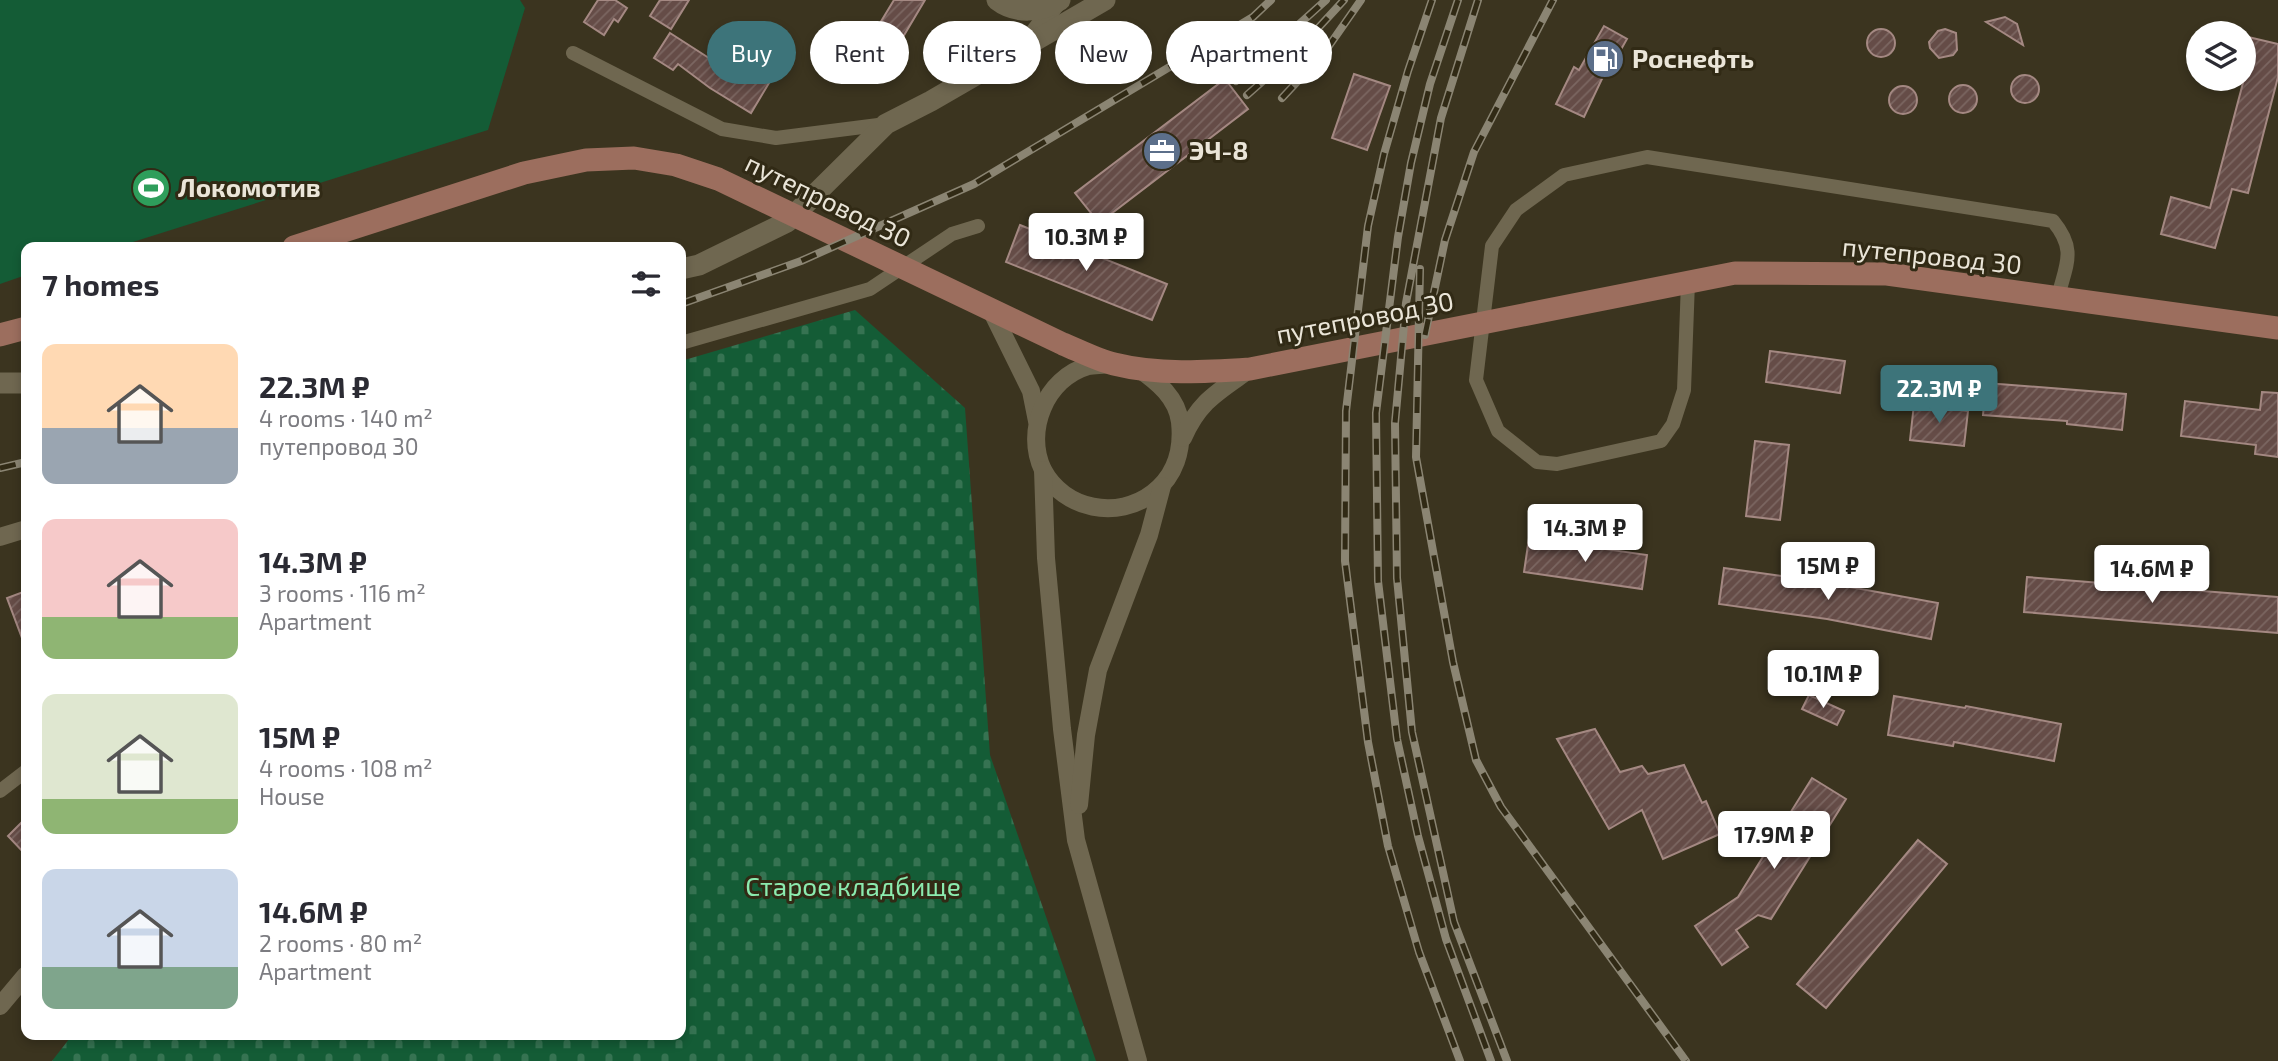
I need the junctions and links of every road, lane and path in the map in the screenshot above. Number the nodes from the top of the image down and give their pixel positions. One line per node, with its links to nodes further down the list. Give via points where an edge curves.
1 (997, 0): 3 (main road, via 1021,10 1040,10)
2 (1105, 0): 5 (main road)
3 (1058, 1): 4 (street)
4 (1041, 24)
5 (1041, 36)
6 (573, 53): 8 (street, via 722,129 776,138)
7 (960, 84): 8 (main road)
8 (886, 124): 11 (main road, via 787,222)
9 (978, 226): 18 (street, via 952,234 870,289)
10 (310, 242): 14 (main road, путепровод 30, via 524,173 586,160 634,158 718,179)
11 (686, 268)
12 (1688, 282): 13 (main road, путепровод 30, via 1735,273 1887,274); 13 (street, via 1684,390 1673,424 1661,441 1557,464 1537,461 1498,431 1476,380 1492,246 1516,210 1564,175 1647,157 2053,221 2065,235 2068,253); 20 (main road, путепровод 30)
13 (2058, 297): 15 (main road, путепровод 30)
14 (992, 312): 19 (main road, путепровод 30); 23 (street, via 1031,391)
15 (2278, 328)
16 (21, 329): 17 (main road)
17 (0, 335)
18 (686, 342)
19 (1124, 365): 20 (main road, путепровод 30, via 1185,373); 23 (street, via 1087,367 1065,378 1047,397); 24 (street, via 1155,380 1171,397)
20 (1250, 369): 24 (street, via 1212,396 1192,417)
21 (0, 383): 22 (main road)
22 (21, 383)
23 (1037, 421): 25 (street, via 1036,446)
24 (1181, 441): 26 (street, via 1175,465)
25 (1043, 470): 26 (street, via 1076,502 1098,509 1122,508 1144,500); 31 (street, via 1046,558)
26 (1162, 486): 31 (street, via 1149,535 1098,670 1086,735)
27 (21, 531): 28 (street)
28 (0, 537)
29 (21, 775): 30 (street)
30 (0, 791)
31 (1076, 840): 34 (street)
32 (21, 981): 33 (street)
33 (0, 1006)
34 (1138, 1061)

